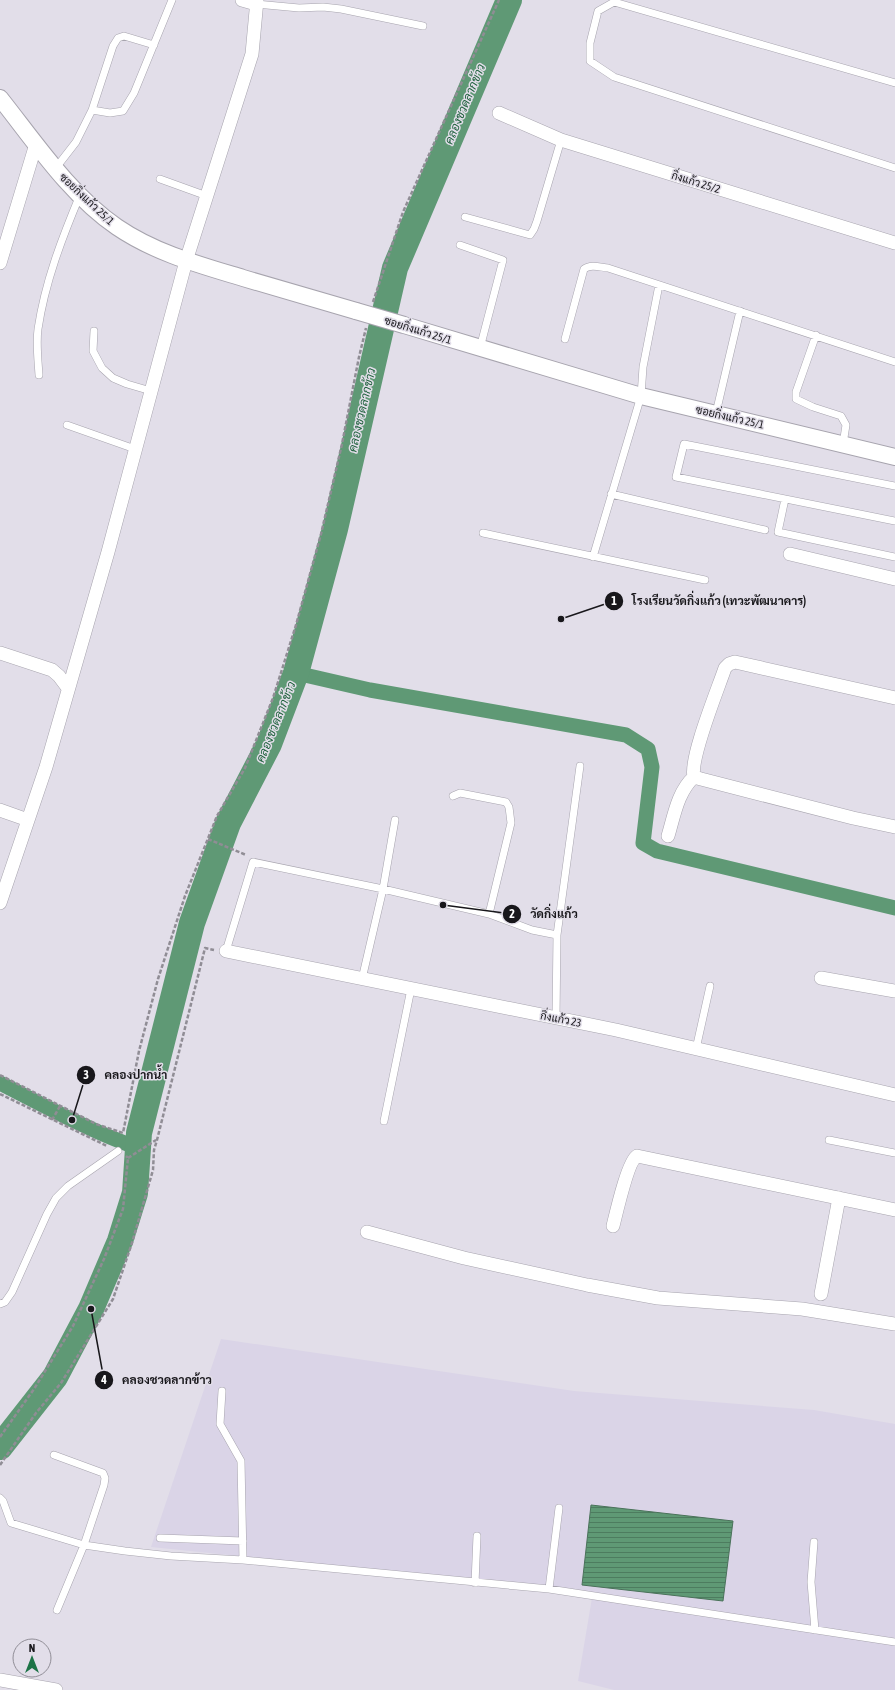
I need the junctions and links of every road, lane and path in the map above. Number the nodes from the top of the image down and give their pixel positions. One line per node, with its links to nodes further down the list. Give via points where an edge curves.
1 (172, 0): 6 (lane)
2 (242, 0): 4 (street)
3 (499, 0): 24 (path, via 403,212)
4 (257, 2): 5 (lane, via 299,8 341,9); 17 (street, via 252,54)
5 (423, 26)
6 (154, 45): 9 (lane, via 134,93 123,111 110,114); 9 (lane, via 124,36 118,38)
7 (895, 83): 13 (lane, via 614,2 598,12 590,43 590,61 614,77)
8 (0, 98): 12 (street, ซอยกิ่งแก้ว 25/1)
9 (92, 110): 14 (lane, via 76,142)
10 (499, 113): 11 (street, กิ่งแก้ว 25/2)
11 (562, 140): 18 (lane, via 537,221 530,235); 19 (street, กิ่งแก้ว 25/2)
12 (36, 144): 14 (street, ซอยกิ่งแก้ว 25/1); 22 (street)
13 (895, 168)
14 (55, 169): 16 (street, ซอยกิ่งแก้ว 25/1)
15 (160, 179): 17 (lane)
16 (80, 194): 21 (street, ซอยกิ่งแก้ว 25/1, via 117,227); 32 (lane, via 59,245 38,330)
17 (207, 196): 21 (street)
18 (465, 217)
19 (895, 243)
20 (460, 245): 30 (lane, via 503,260)
21 (186, 261): 30 (street, ซอยกิ่งแก้ว 25/1, bridge); 33 (street)
22 (0, 263)
23 (659, 285): 25 (lane); 29 (lane, via 608,268 589,266 584,269); 34 (lane, via 643,367)
24 (372, 308)
25 (740, 311): 28 (lane); 35 (lane)
26 (368, 322): 62 (path, via 358,357 342,444 321,534 275,690 245,768 217,816)
27 (94, 331): 33 (lane, via 93,351 102,368 113,378)
28 (816, 335): 31 (lane); 37 (lane, via 796,392 796,399 842,416 846,425)
29 (565, 339)
30 (480, 348): 34 (street, ซอยกิ่งแก้ว 25/1)
31 (895, 362)
32 (39, 375)
33 (151, 391): 38 (street)
34 (641, 396): 35 (street, ซอยกิ่งแก้ว 25/1); 41 (lane)
35 (716, 413): 37 (street, ซอยกิ่งแก้ว 25/1)
36 (67, 425): 38 (lane)
37 (843, 444): 39 (street, ซอยกิ่งแก้ว 25/1)
38 (135, 449): 52 (street)
39 (895, 457)
40 (895, 486): 42 (lane, via 684,444 676,477)
41 (611, 494): 44 (lane); 47 (lane)
42 (785, 499): 43 (lane); 48 (lane, via 778,532)
43 (895, 521)
44 (765, 530)
45 (482, 533): 47 (lane)
46 (790, 554): 49 (street)
47 (593, 557): 50 (lane)
48 (895, 557)
49 (895, 579)
50 (705, 580)
51 (0, 653): 52 (street, via 52,670)
52 (68, 688): 58 (street)
53 (895, 698): 55 (street, via 735,662 729,664 725,668 696,751)
54 (580, 766): 67 (lane)
55 (694, 777): 60 (street); 61 (street, via 682,792)
56 (453, 796): 66 (lane, via 460,793 506,802 509,807 511,823)
57 (0, 810): 58 (street)
58 (28, 820): 65 (street)
59 (395, 820): 64 (lane)
60 (895, 827)
61 (668, 836)
62 (208, 839): 63 (path); 79 (path, via 185,896 158,979 139,1051 123,1133 96,1124)
63 (236, 851)
64 (383, 889): 66 (lane); 68 (lane, via 253,862); 70 (lane)
65 (0, 903)
66 (489, 914): 67 (lane)
67 (557, 936): 74 (lane)
68 (226, 951): 70 (street, กิ่งแก้ว 23); 82 (path, via 205,948)
69 (821, 978): 73 (street)
70 (362, 979): 72 (street, กิ่งแก้ว 23)
71 (710, 986): 75 (lane)
72 (411, 989): 74 (street, กิ่งแก้ว 23); 81 (lane)
73 (895, 990)
74 (556, 1018): 75 (street, กิ่งแก้ว 23)
75 (696, 1049): 78 (street, กิ่งแก้ว 23)
76 (0, 1075): 79 (path)
77 (0, 1094): 80 (path)
78 (895, 1095)
79 (60, 1106): 80 (path)
80 (52, 1120): 84 (path)
81 (384, 1121)
82 (157, 1140): 86 (path); 97 (path, via 153,1170 113,1299 62,1383 36,1413)
83 (829, 1140): 85 (lane)
84 (118, 1151): 86 (path); 92 (lane, via 68,1186 56,1198 12,1292 5,1302)
85 (895, 1153)
86 (128, 1158): 95 (path, via 123,1209 74,1326)
87 (839, 1198): 88 (street); 89 (street, via 637,1156 629,1169); 91 (street)
88 (895, 1210)
89 (613, 1226)
90 (367, 1232): 93 (street, via 464,1258 658,1298 802,1309)
91 (821, 1294)
92 (0, 1304)
93 (895, 1324)
94 (222, 1391): 102 (lane, via 220,1424 241,1461)
95 (0, 1437)
96 (54, 1455): 104 (lane, via 103,1473 105,1478)
97 (0, 1465)
98 (0, 1498): 104 (lane, via 11,1523)
99 (559, 1508): 107 (lane)
100 (477, 1536): 106 (lane)
101 (160, 1538): 102 (lane)
102 (243, 1541): 105 (lane)
103 (814, 1542): 109 (lane, via 811,1582)
104 (84, 1545): 105 (lane, via 171,1556); 108 (lane)
105 (243, 1560): 106 (lane)
106 (475, 1583): 107 (lane)
107 (549, 1589): 109 (lane)
108 (57, 1610)
109 (815, 1630): 110 (lane)
110 (895, 1642)
111 (0, 1680): 112 (street)
112 (56, 1690)

